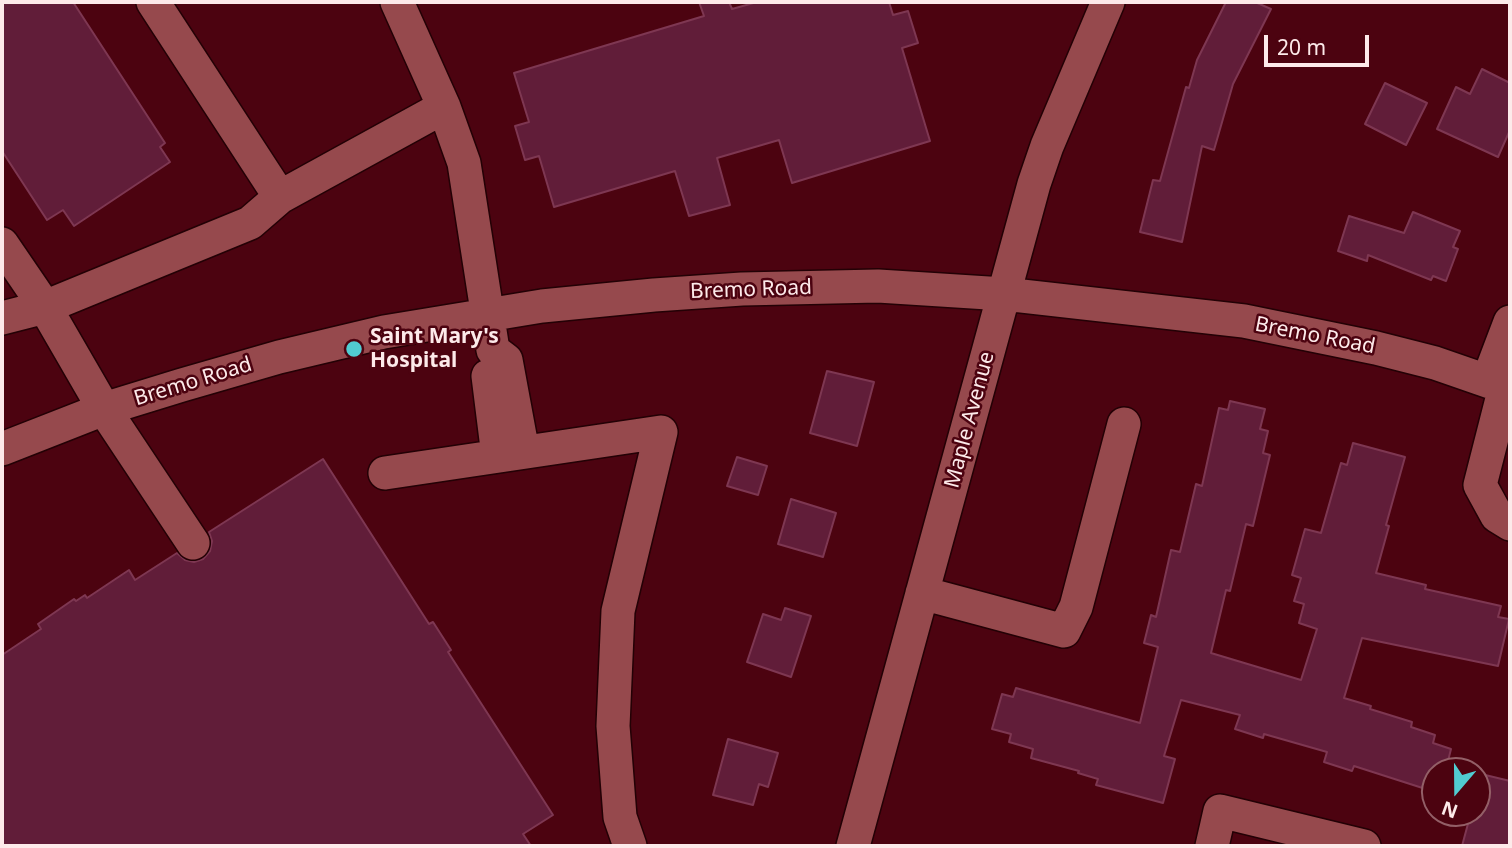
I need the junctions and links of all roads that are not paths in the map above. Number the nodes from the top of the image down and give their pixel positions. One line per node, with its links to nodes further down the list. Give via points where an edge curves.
1 (153, 2): 5 (street)
2 (397, 2): 4 (street)
3 (1108, 2): 7 (street, Maple Avenue, via 1047,146)
4 (444, 107): 5 (street); 9 (street, via 464,163)
5 (280, 197): 8 (street, via 250,223)
6 (2, 244): 8 (street)
7 (1004, 294): 9 (street, Bremo Road, via 878,286 742,289); 12 (street, Bremo Road, via 1244,321 1376,348); 20 (street, Maple Avenue)
8 (44, 307): 10 (street); 13 (street)
9 (487, 315): 13 (street, Bremo Road, via 384,332 279,357); 16 (street, via 493,351 506,360)
10 (2, 318)
11 (1510, 322): 12 (street)
12 (1501, 385): 18 (street, via 1480,485 1497,516)
13 (104, 409): 15 (street, Bremo Road); 19 (street)
14 (1124, 424): 20 (street, via 1076,607 1064,631)
15 (2, 449)
16 (510, 454): 17 (street); 21 (street, via 661,432 618,611 613,726 620,817)
17 (385, 473)
18 (1510, 524)
19 (193, 543)
20 (922, 593): 22 (street, Maple Avenue)
21 (630, 846)
22 (853, 846)
23 (1212, 846): 24 (street, via 1220,811)
24 (1364, 846)

